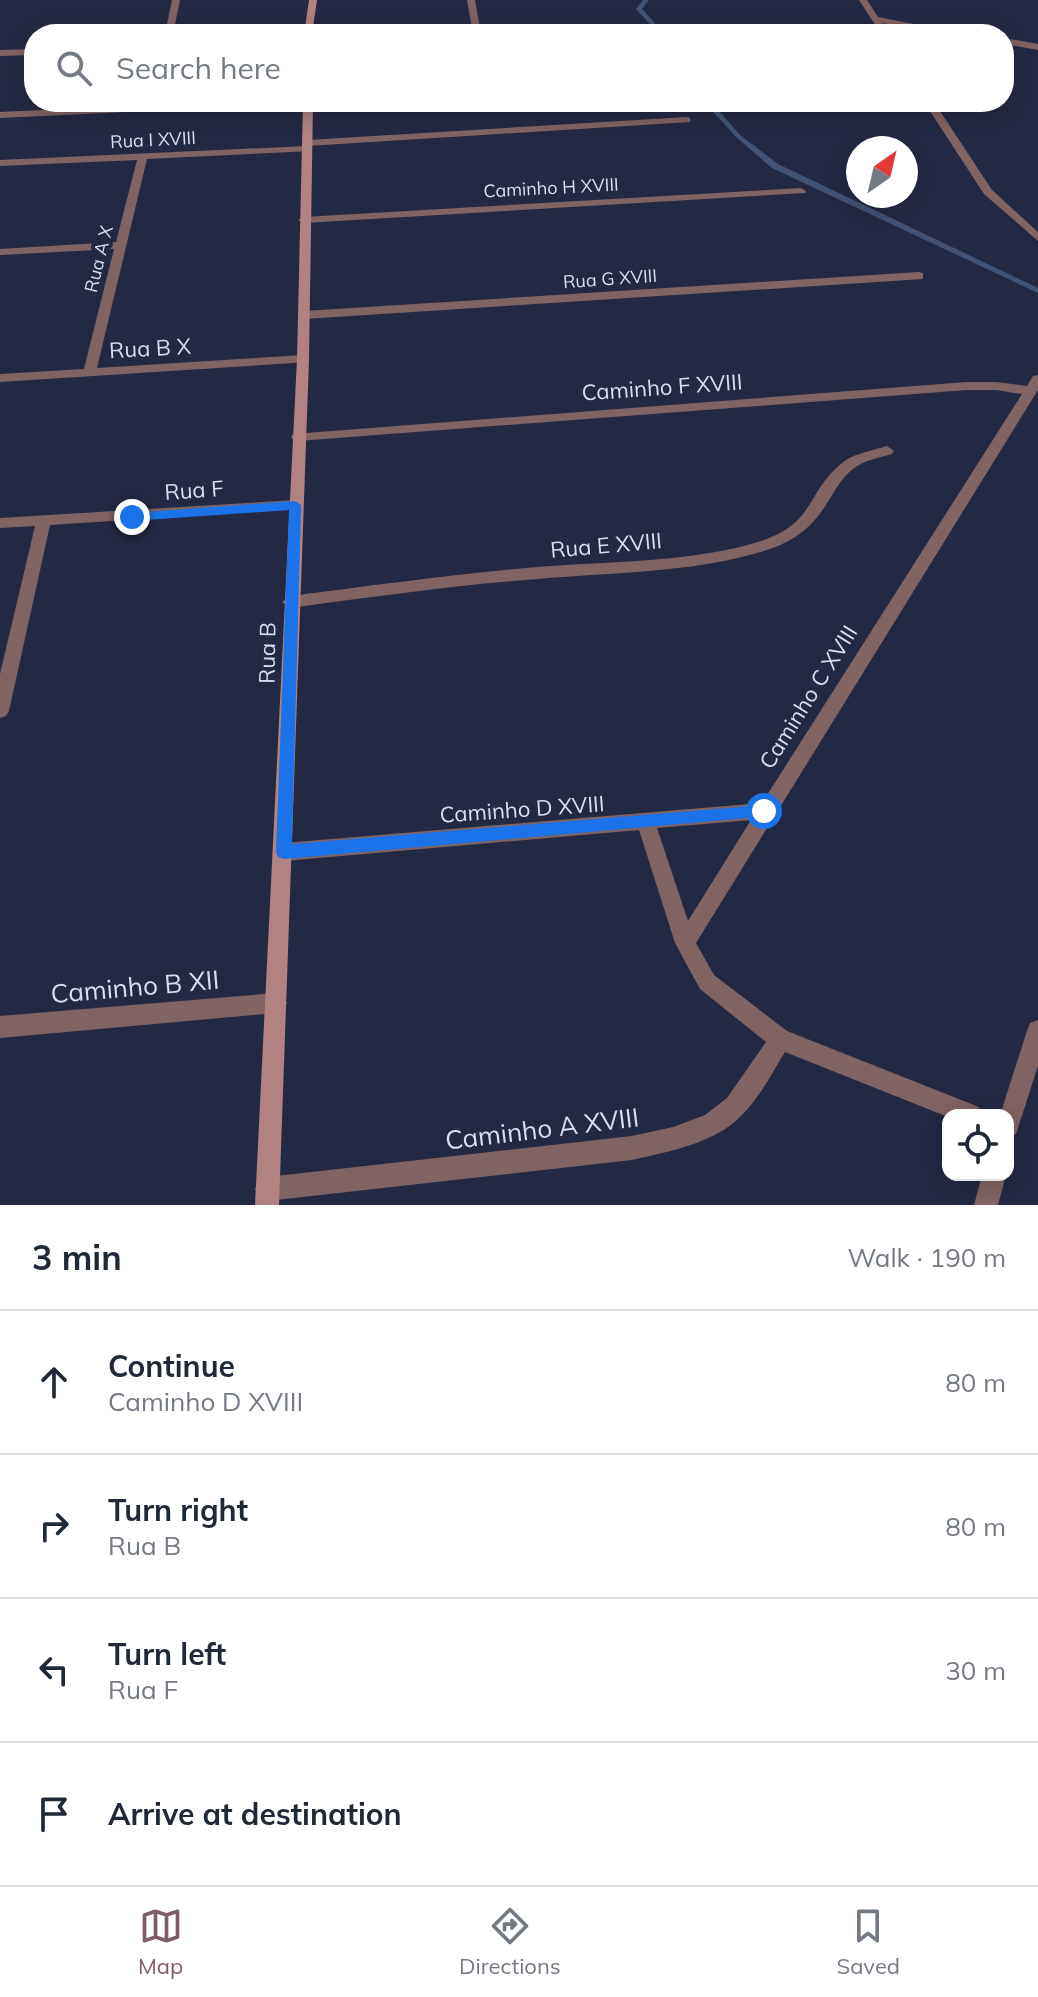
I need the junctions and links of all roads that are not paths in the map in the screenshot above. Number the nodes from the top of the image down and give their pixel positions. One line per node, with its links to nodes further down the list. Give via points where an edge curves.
1 (176, 0): 6 (street)
2 (313, 0): 7 (street)
3 (471, 0): 8 (street)
4 (863, 0): 5 (street)
5 (875, 19): 9 (street); 10 (street)
6 (171, 24)
7 (309, 24)
8 (475, 24)
9 (878, 24)
10 (904, 24)
11 (1014, 43): 12 (street)
12 (1038, 47)
13 (24, 52): 14 (street)
14 (0, 53)
15 (63, 112): 18 (street)
16 (308, 112): 20 (street, Rua B)
17 (936, 112): 25 (street, via 988,192)
18 (0, 115)
19 (687, 120): 20 (street, Rua I XVIII)
20 (307, 146): 21 (street, Rua I XVIII); 24 (street, Rua B)
21 (143, 156): 22 (street, Rua I XVIII); 26 (street, Rua A X)
22 (0, 163)
23 (801, 191): 24 (street, Caminho H XVIII)
24 (304, 220): 29 (street, Rua B)
25 (1038, 238)
26 (121, 245): 27 (street); 31 (street, Rua A X)
27 (0, 252)
28 (919, 276): 29 (street, Rua G XVIII)
29 (304, 315): 30 (street, Rua B)
30 (303, 359): 31 (street, Rua B X); 34 (street, Rua B)
31 (90, 371): 32 (street, Rua B X)
32 (0, 378)
33 (1034, 385): 34 (street, Caminho F XVIII); 41 (street, Caminho C XVIII)
34 (298, 437): 36 (street, Rua B)
35 (887, 451): 39 (street, Rua E XVIII, via 857,460 839,474 797,530 730,553)
36 (295, 505): 37 (street, Rua F); 39 (street, Rua B)
37 (44, 520): 38 (street, Rua F); 40 (street)
38 (0, 523)
39 (290, 602): 43 (street, Rua B)
40 (0, 711)
41 (764, 811): 42 (street, Caminho D XVIII); 44 (street, Caminho C XVIII)
42 (646, 823): 43 (street, Caminho D XVIII); 44 (street)
43 (284, 852): 45 (street, Rua B)
44 (685, 943): 48 (street, via 707,982)
45 (276, 1003): 46 (street, Caminho B XII); 52 (street, Rua B)
46 (0, 1027)
47 (1038, 1031): 50 (street)
48 (780, 1039): 49 (street); 52 (street, Caminho A XVIII, via 734,1107 708,1127 674,1139)
49 (956, 1109)
50 (1013, 1109)
51 (992, 1181): 53 (street)
52 (267, 1197)
53 (986, 1205)

